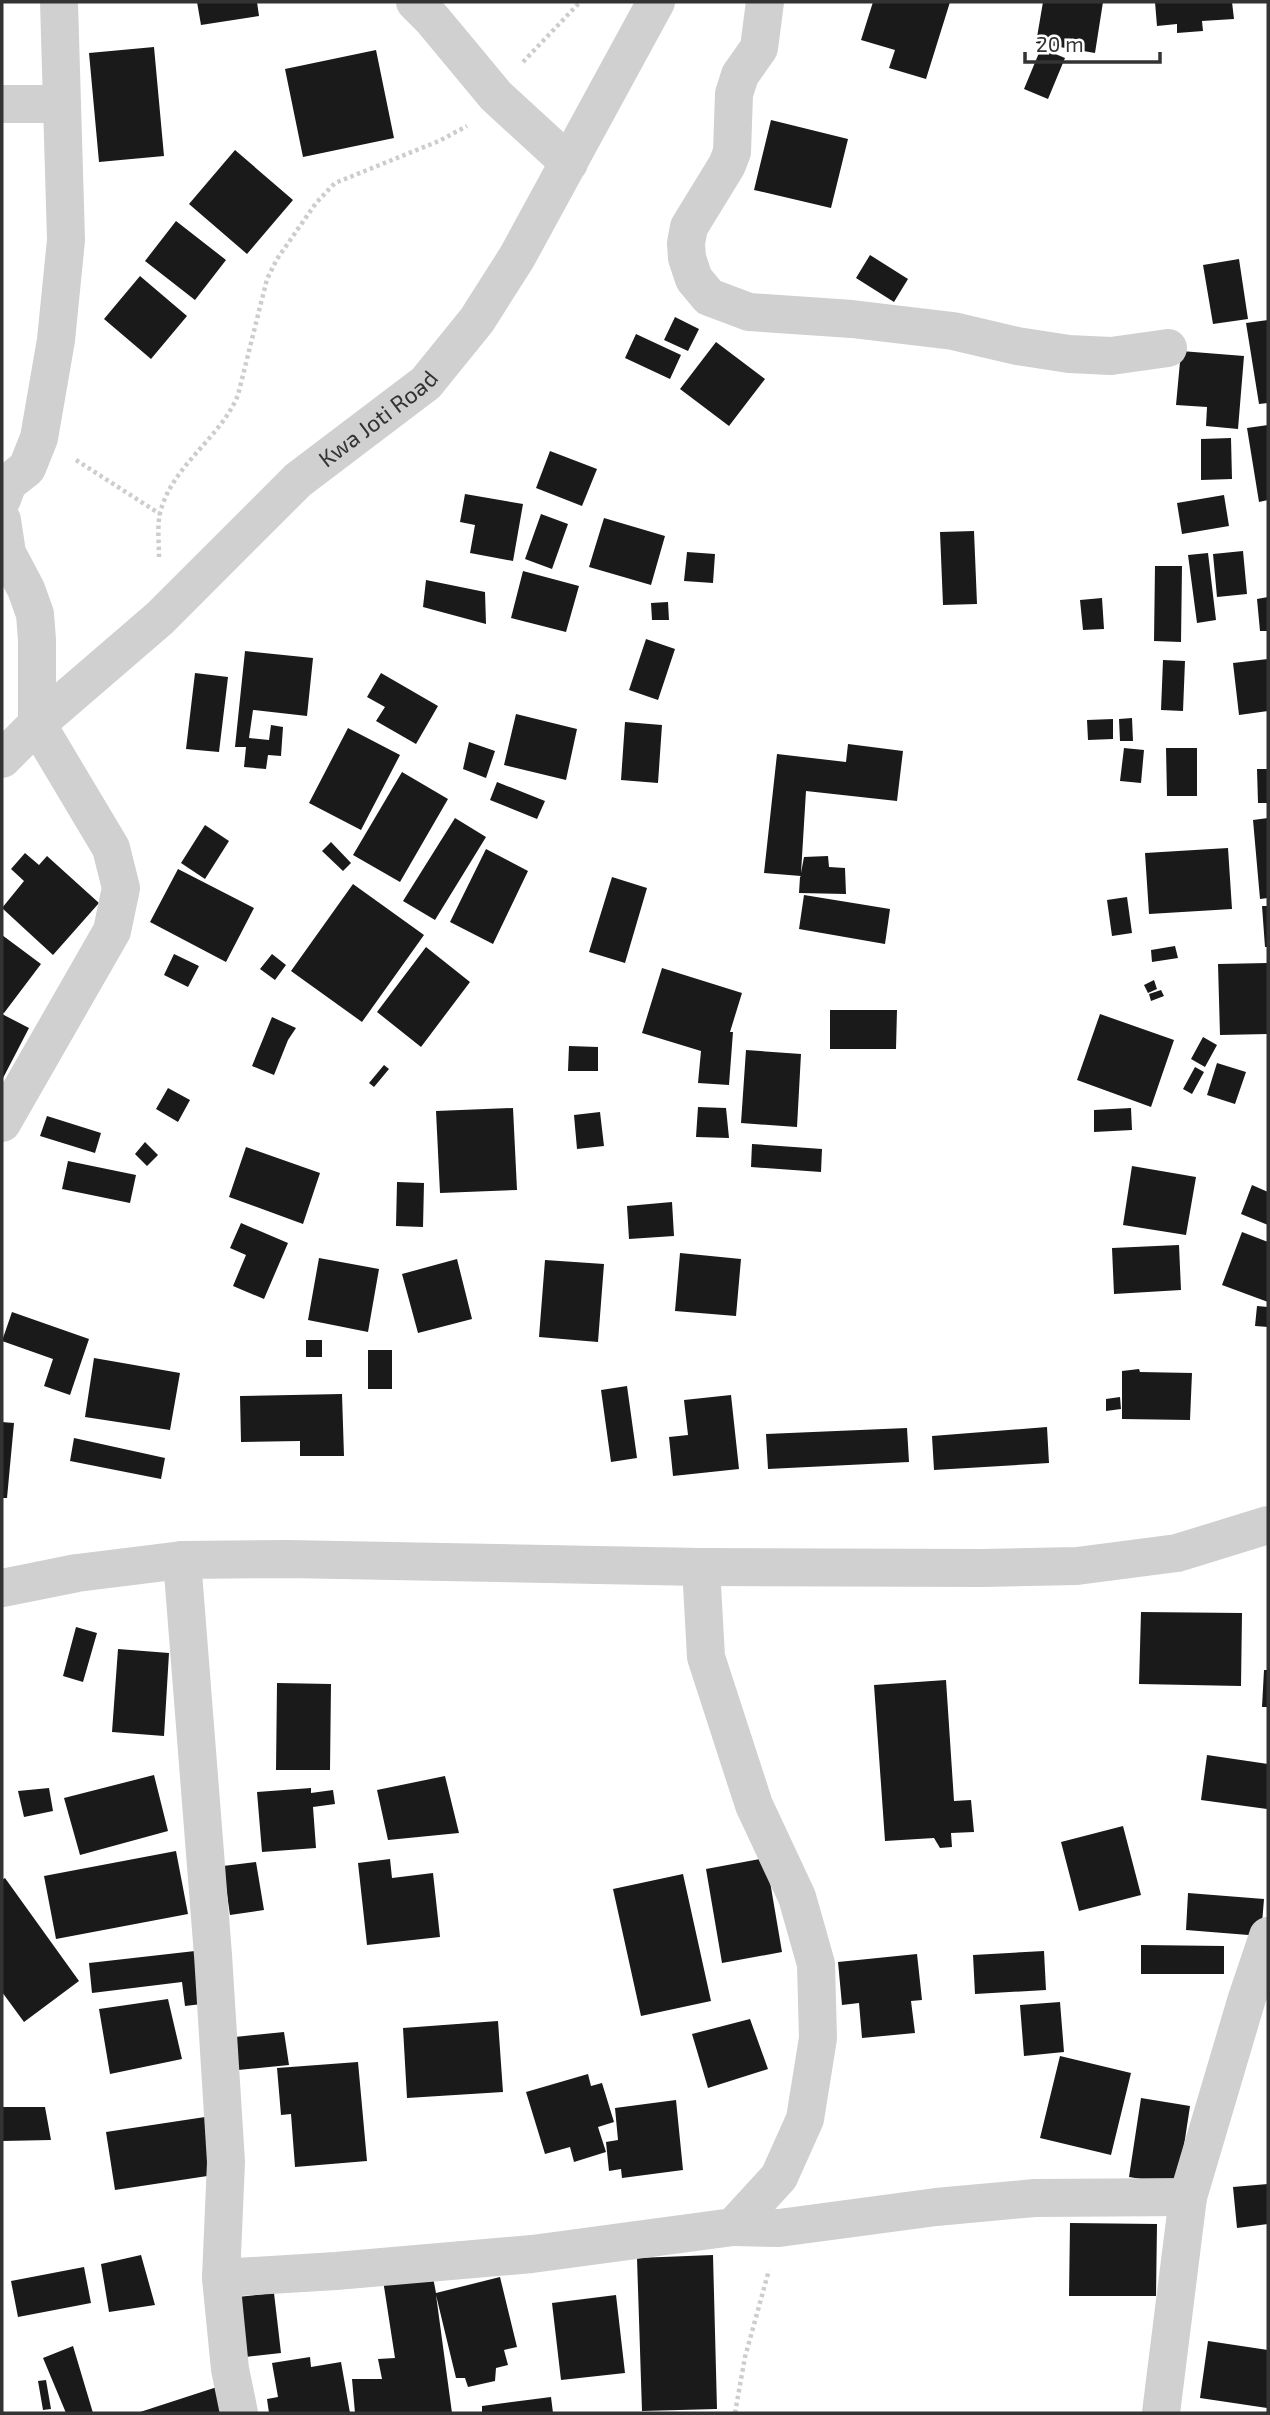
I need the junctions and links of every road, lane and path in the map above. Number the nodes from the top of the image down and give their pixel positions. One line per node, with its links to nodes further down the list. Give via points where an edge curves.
1 (59, 2): 8 (street)
2 (415, 2): 6 (street)
3 (580, 2): 6 (path, via 533,49)
4 (656, 2): 9 (street, Kwa Joti Road)
5 (765, 2): 10 (street, via 759,48 740,75 734,94 732,152 689,227 687,258 694,279 709,297 750,312 953,331 1069,354 1111,356)
6 (496, 96): 9 (street); 13 (path, via 459,132 335,183 316,203 267,278 232,409 176,476)
7 (2, 104): 8 (street)
8 (62, 104): 11 (street, via 66,240 56,340)
9 (569, 163): 15 (street, Kwa Joti Road, via 477,320 426,383 298,480)
10 (1168, 348)
11 (39, 438): 12 (street, via 27,468 8,484); 13 (path)
12 (2, 499)
13 (160, 514): 15 (path)
14 (2, 520): 16 (street, via 6,553 35,614)
15 (160, 618): 16 (street, Kwa Joti Road)
16 (37, 724): 17 (street, Kwa Joti Road); 18 (street, via 111,848 121,888 112,931)
17 (2, 758)
18 (2, 1123)
19 (1268, 1525): 21 (street, via 1177,1553 1077,1566)
20 (182, 1560): 21 (street); 22 (street); 27 (street, via 225,2148)
21 (701, 1567): 25 (street, via 706,1657 754,1805 797,1898 816,1964 818,2038 805,2119 779,2177)
22 (2, 1587)
23 (1268, 1936): 24 (street)
24 (1188, 2197): 26 (street, via 1035,2198); 30 (street)
25 (733, 2227): 26 (street); 27 (street, via 532,2254)
26 (779, 2228): 29 (path)
27 (221, 2278): 28 (street)
28 (239, 2413)
29 (735, 2413)
30 (1161, 2413)

